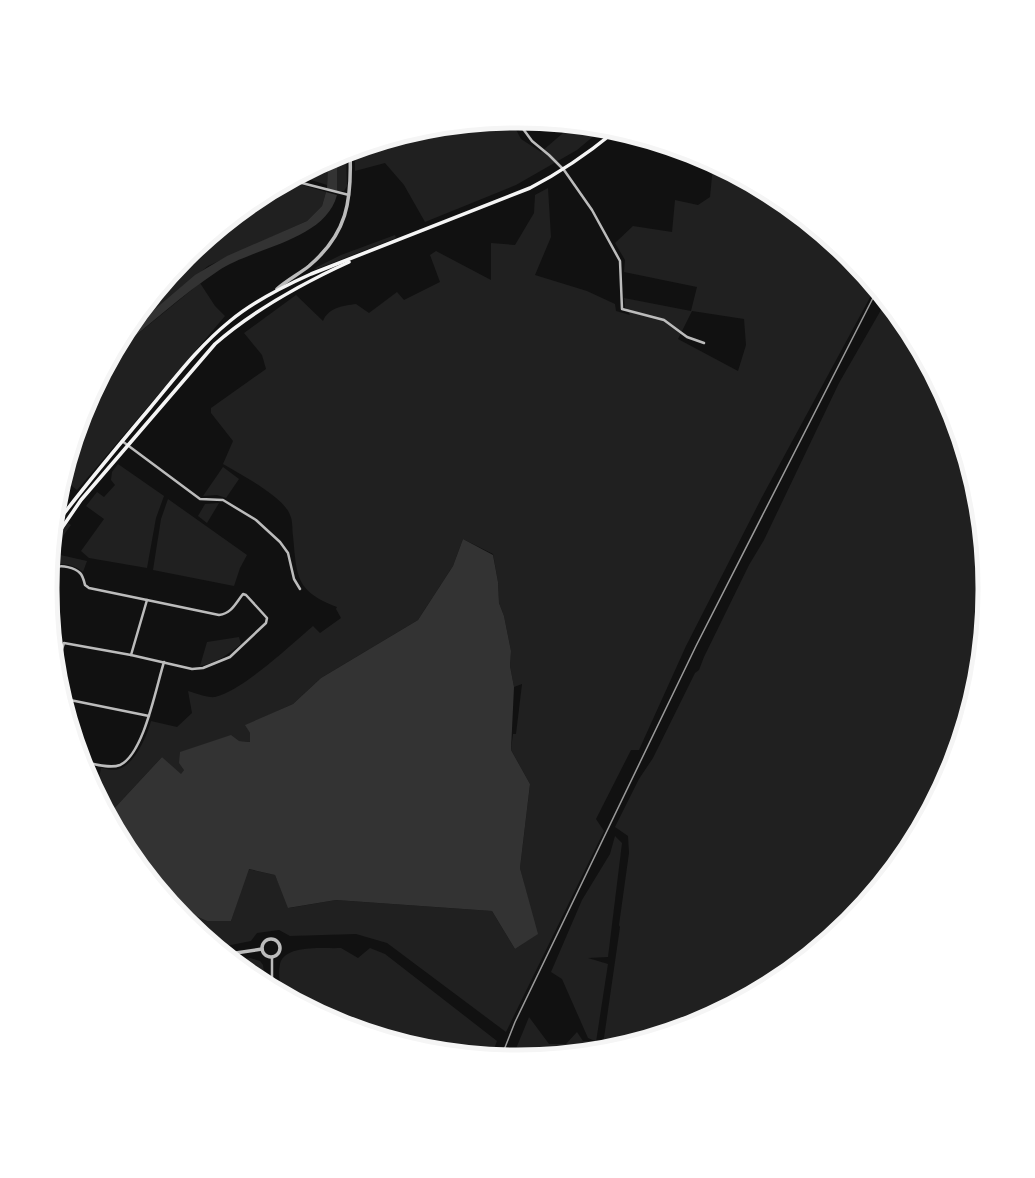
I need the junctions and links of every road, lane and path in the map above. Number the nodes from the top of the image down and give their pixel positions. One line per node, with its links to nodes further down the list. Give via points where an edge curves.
1 (523, 128): 4 (street, via 532,141)
2 (608, 137): 4 (main road)
3 (350, 160): 6 (street)
4 (564, 170): 7 (main road, via 530,188); 12 (street, via 592,210 620,261 622,309 664,320 687,337)
5 (301, 183): 6 (street)
6 (350, 195): 8 (street, via 346,214 337,234)
7 (377, 249): 9 (main road); 10 (main road)
8 (308, 267): 9 (street); 11 (street)
9 (311, 274): 10 (street); 11 (main road)
10 (313, 279): 14 (main road, via 280,297 220,339)
11 (277, 289): 13 (main road, via 230,321 209,340)
12 (704, 343)
13 (122, 441): 14 (street); 15 (main road)
14 (127, 445): 16 (main road, via 81,500); 18 (street, via 200,499 223,500 256,520 288,553 294,579)
15 (64, 514)
16 (61, 529)
17 (58, 568): 19 (street, via 78,571 89,588)
18 (300, 589)
19 (147, 600): 21 (street); 22 (street, via 227,614 243,594 267,618 263,627 244,646 216,665 192,669)
20 (61, 651): 21 (street, via 64,643)
21 (130, 655): 22 (street)
22 (164, 662): 24 (street)
23 (71, 700): 24 (street)
24 (149, 716): 25 (street, via 143,736 121,764 113,767)
25 (91, 763)
26 (262, 949): 27 (street); 28 (street, via 264,955); 28 (street, via 269,939 278,942 280,951)
27 (236, 953)
28 (272, 958): 29 (street)
29 (272, 978)

